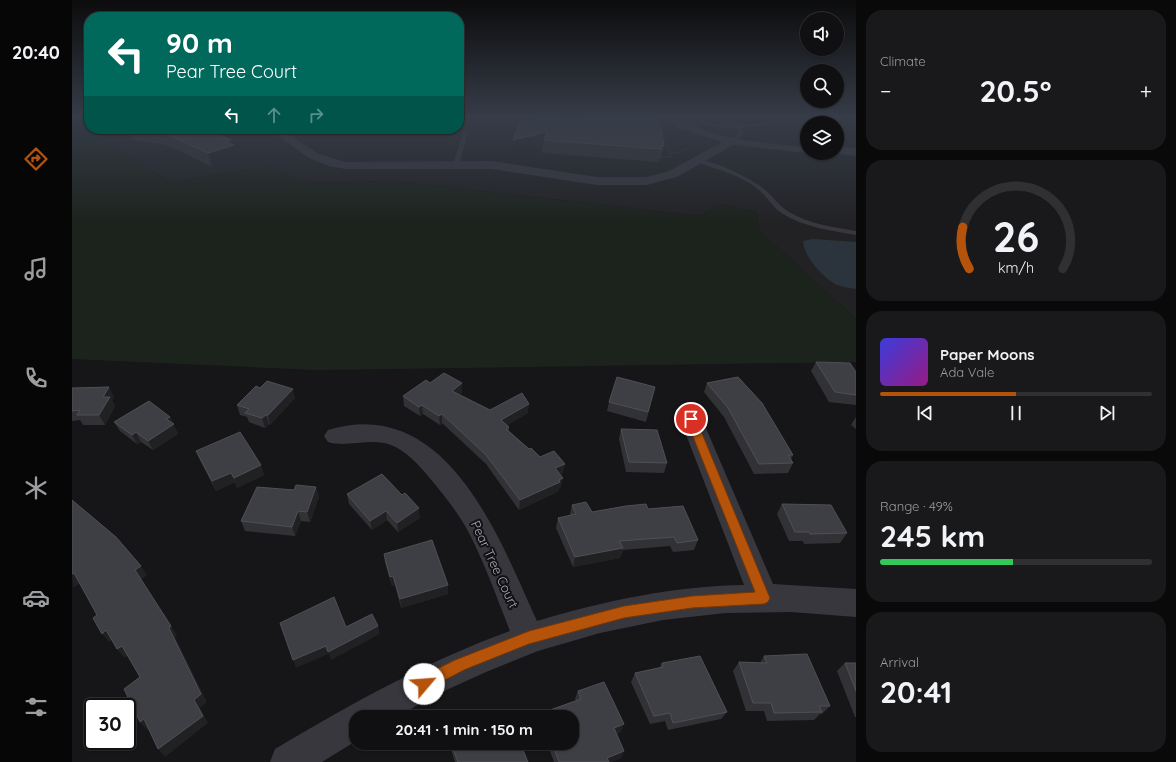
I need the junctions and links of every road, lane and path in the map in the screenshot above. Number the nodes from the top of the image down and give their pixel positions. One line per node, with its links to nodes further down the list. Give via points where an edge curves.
1 (305, 153): 7 (street, via 338,165 359,167)
2 (459, 153): 7 (lane)
3 (670, 153): 5 (path, via 671,157)
4 (712, 153): 6 (street)
5 (661, 157)
6 (697, 161): 7 (street, via 666,177 630,182 596,181 502,166); 8 (lane, via 731,172 753,183 784,212 794,217 822,227)
7 (456, 165)
8 (856, 233)
9 (691, 419): 11 (street)
10 (336, 436): 13 (street, Pear Tree Court, via 360,433 397,438 412,446 429,461 457,492 480,527)
11 (764, 598): 12 (street); 13 (street, via 692,602 624,612)
12 (856, 603)
13 (529, 638): 14 (street, via 460,665)
14 (375, 710)
15 (349, 725): 16 (street)
16 (288, 762)

